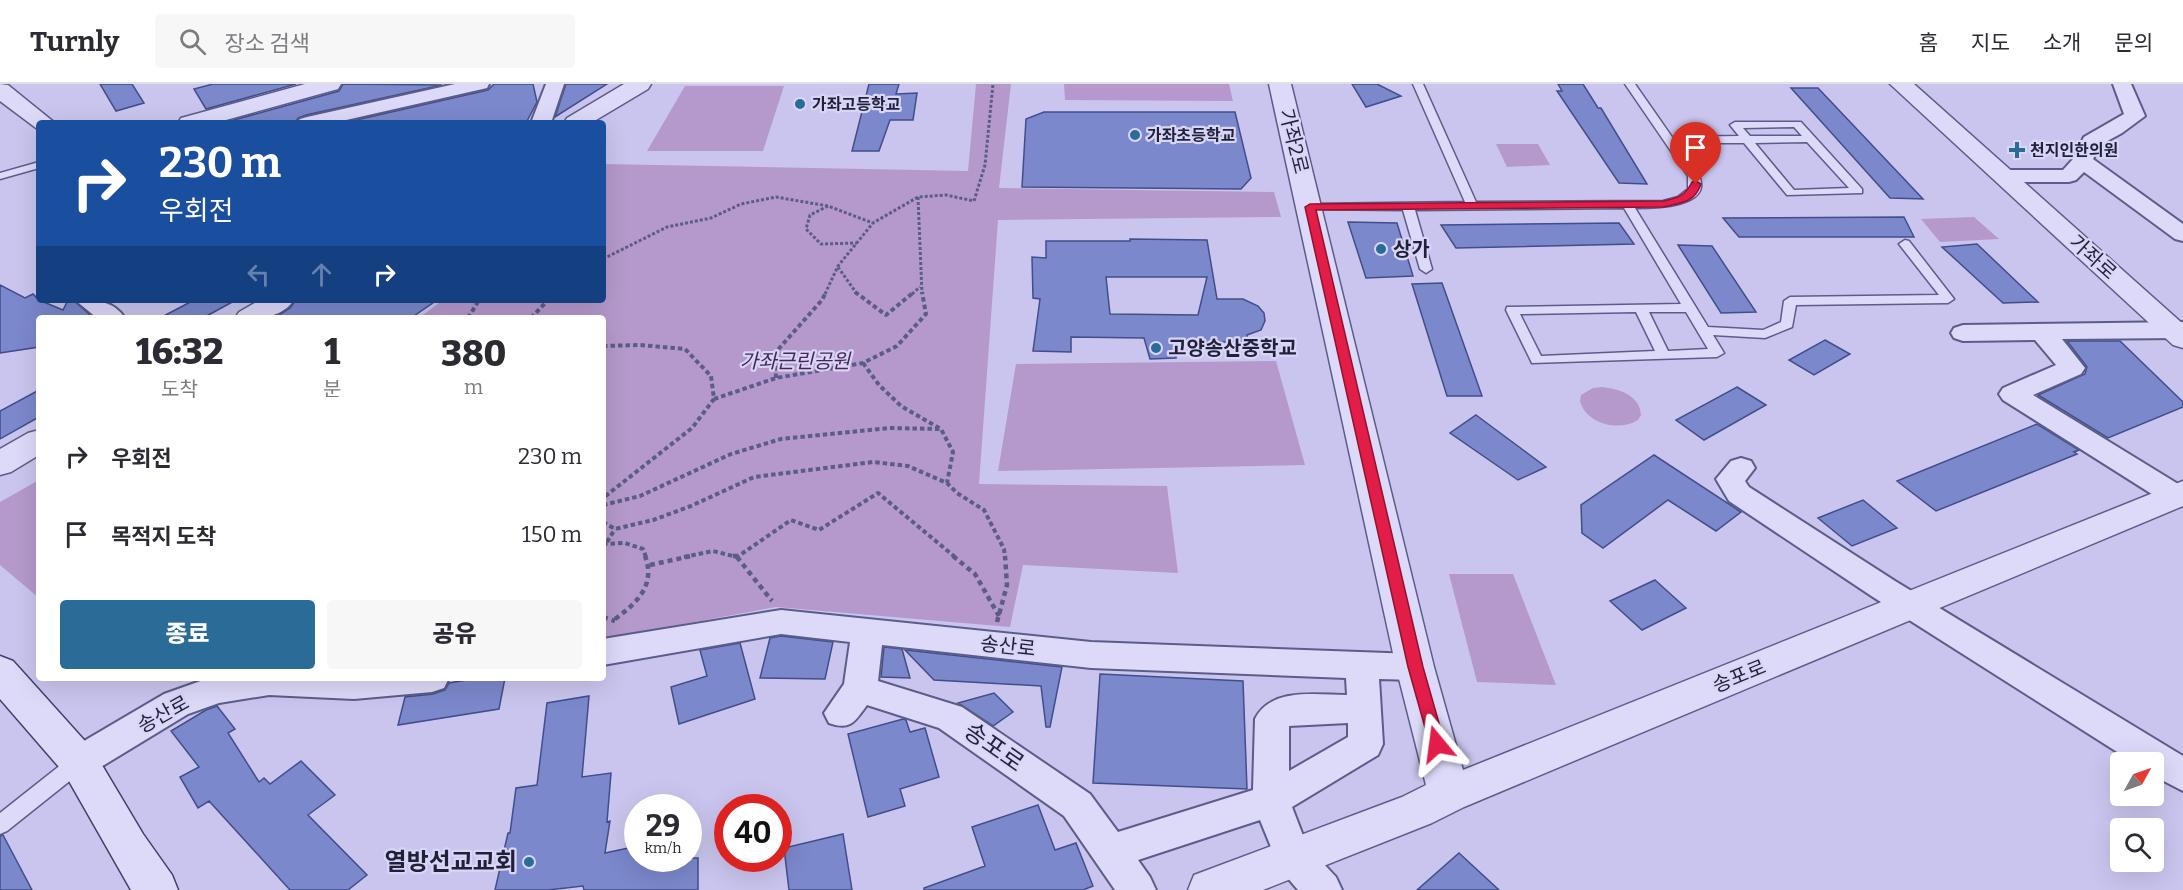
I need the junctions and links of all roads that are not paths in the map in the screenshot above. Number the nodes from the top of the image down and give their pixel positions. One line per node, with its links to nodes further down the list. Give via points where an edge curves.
1 (330, 84): 12 (street)
2 (480, 84): 13 (street)
3 (555, 84): 14 (street)
4 (640, 84): 15 (street)
5 (1280, 84): 26 (street, 가좌2로)
6 (1418, 84): 25 (lane)
7 (1630, 84): 18 (lane)
8 (1901, 84): 22 (street, 가좌로)
9 (2122, 84): 19 (street, via 2134,116 2091,141)
10 (0, 90): 11 (street)
11 (40, 120)
12 (200, 120)
13 (320, 120)
14 (542, 120)
15 (580, 120)
16 (1747, 139): 17 (lane); 17 (lane, via 1735,125 1797,124); 17 (lane, via 1791,193 1858,191); 18 (lane)
17 (1810, 139)
18 (1668, 140): 23 (lane, via 1694,176 1694,192 1676,203)
19 (2082, 161): 22 (street, via 2069,176); 27 (street)
20 (36, 166): 21 (lane)
21 (0, 176)
22 (2004, 176): 39 (street, 가좌로)
23 (1628, 205): 25 (lane); 32 (lane)
24 (1408, 206): 25 (lane); 26 (lane); 29 (lane)
25 (1472, 206)
26 (1310, 207): 49 (street, 가좌2로)
27 (2183, 234)
28 (1905, 244): 36 (lane, via 1948,299 1790,301 1787,324 1765,334)
29 (1426, 269)
30 (91, 303): 34 (street)
31 (275, 303): 35 (street)
32 (1691, 308): 33 (lane); 36 (lane)
33 (1641, 309): 40 (lane); 40 (lane, via 1512,310 1537,360)
34 (109, 315)
35 (254, 315)
36 (1704, 331): 40 (lane, via 1717,353)
37 (2042, 332): 38 (street); 39 (street); 44 (street, via 2072,368 2012,394)
38 (1962, 333)
39 (2180, 333)
40 (1663, 356)
41 (36, 443): 42 (street)
42 (0, 464)
43 (1741, 468): 45 (street, via 1730,478 1739,494)
44 (2180, 495): 45 (street, 송포로)
45 (1912, 606): 56 (street); 57 (street, 송포로)
46 (868, 631): 47 (street, 송산로, via 781,622); 48 (street, 송산로, via 1091,655); 60 (street, 송포로, via 851,701 950,717 1077,805)
47 (606, 651)
48 (1362, 665): 49 (street, 송산로); 54 (street)
49 (1415, 667): 57 (street, 가좌2로)
50 (0, 672): 55 (street)
51 (269, 681): 55 (street, 송산로, via 218,689 176,704)
52 (269, 681): 53 (street, 송산로, via 364,685)
53 (403, 681)
54 (1364, 709): 58 (street, via 1366,744); 58 (street, via 1285,710 1272,719)
55 (79, 762): 59 (lane); 62 (street)
56 (2183, 775)
57 (1449, 794): 61 (street, 송포로)
58 (1270, 800): 60 (street); 61 (street)
59 (0, 825)
60 (1110, 852): 63 (street, 송포로)
61 (1293, 857): 64 (street, 송포로); 65 (street)
62 (156, 890)
63 (1137, 890)
64 (1210, 890)
65 (1323, 890)

